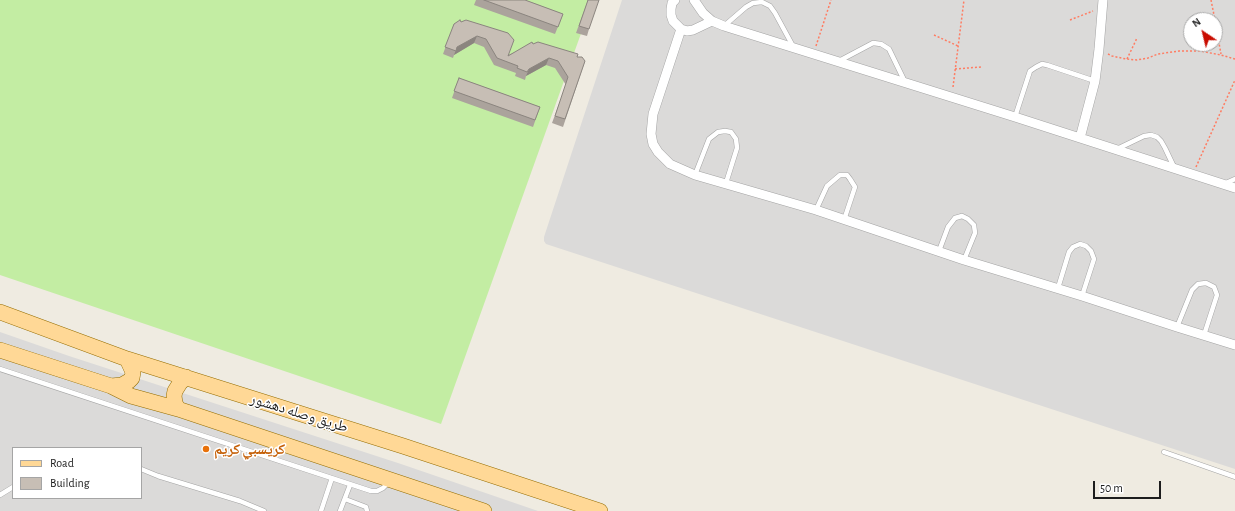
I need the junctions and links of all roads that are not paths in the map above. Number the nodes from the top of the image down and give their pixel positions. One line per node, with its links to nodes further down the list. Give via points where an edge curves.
1 (675, 0): 6 (street, via 671,15)
2 (694, 0): 4 (street)
3 (1102, 4): 9 (street)
4 (712, 21): 5 (street); 6 (street, via 693,30)
5 (724, 26): 7 (street); 7 (lane, via 746,7 762,2 770,6 775,13)
6 (681, 29): 15 (street, via 653,114 650,134 652,144 670,164)
7 (794, 48): 8 (street)
8 (837, 62): 10 (street); 10 (lane, via 872,43 882,44 889,49)
9 (1094, 80): 11 (lane, via 1042,64 1030,71); 12 (street)
10 (905, 83): 11 (street)
11 (1015, 117): 12 (street)
12 (1080, 138): 13 (street)
13 (1115, 149): 14 (street); 14 (lane, via 1144,136 1157,137)
14 (1175, 168): 18 (street)
15 (695, 175): 17 (street); 17 (lane, via 709,139 718,132 731,132 736,139 737,148)
16 (1235, 179): 18 (lane)
17 (726, 183): 20 (street)
18 (1224, 184): 19 (street)
19 (1235, 188)
20 (816, 210): 21 (street); 21 (lane, via 827,186 840,175 847,175 855,187)
21 (844, 220): 22 (street)
22 (939, 251): 23 (street); 23 (lane, via 948,227 955,218 962,216 974,225 975,233)
23 (964, 260): 24 (street)
24 (1058, 288): 25 (street); 25 (lane, via 1069,252 1080,244 1086,246 1094,259)
25 (1082, 296): 27 (street)
26 (0, 312): 31 (main road, طريق وصله دهشور)
27 (1177, 327): 28 (street); 28 (lane, via 1192,290 1198,284 1206,283 1214,287 1217,294)
28 (1204, 335): 29 (street)
29 (1235, 345)
30 (0, 350): 34 (main road)
31 (127, 359): 33 (main road, طريق وصله دهشور); 34 (main road, via 133,372 132,378 122,385)
32 (0, 369): 39 (lane)
33 (186, 377): 35 (main road, via 175,391 174,403); 50 (main road, طريق وصله دهشور)
34 (111, 386): 35 (main road, via 131,396)
35 (178, 409): 40 (main road)
36 (1164, 452): 38 (lane)
37 (142, 469): 45 (lane)
38 (1235, 477)
39 (332, 478): 41 (lane); 46 (lane)
40 (390, 481): 41 (lane, via 377,491); 49 (main road)
41 (350, 484): 44 (lane)
42 (12, 488): 43 (lane)
43 (0, 494)
44 (345, 499): 47 (lane); 48 (lane, via 366,507)
45 (264, 511)
46 (321, 511)
47 (340, 511)
48 (367, 511)
49 (484, 511)
50 (600, 511)

